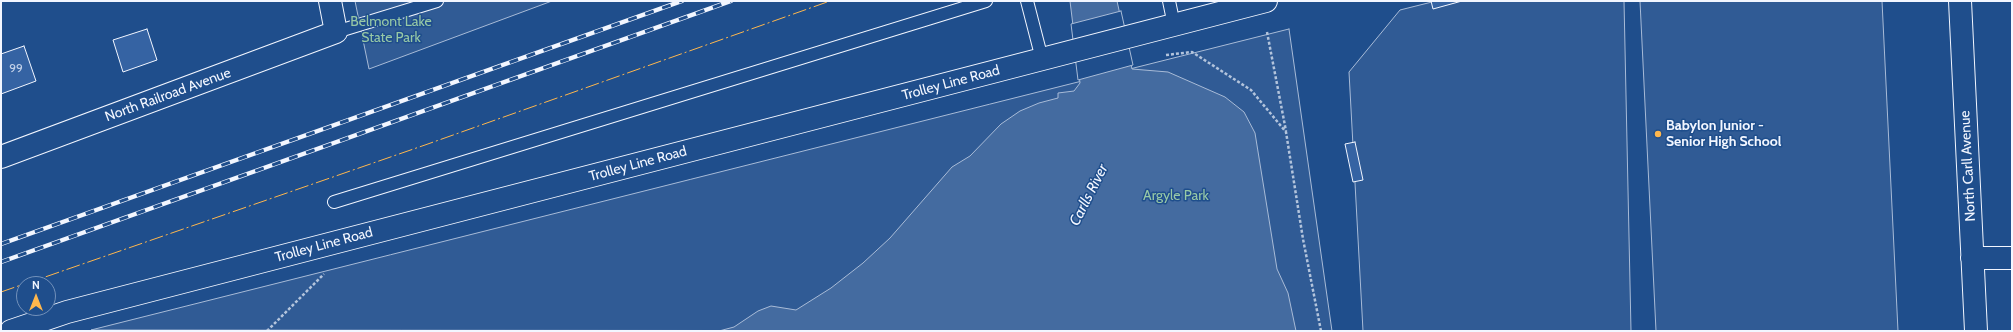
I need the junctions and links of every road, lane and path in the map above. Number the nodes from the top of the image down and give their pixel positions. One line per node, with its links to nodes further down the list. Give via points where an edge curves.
1 (330, 1): 9 (main road)
2 (437, 1): 9 (lane)
3 (986, 1): 15 (lane)
4 (1027, 1): 12 (lane)
5 (1169, 1): 8 (lane)
6 (1266, 1): 8 (main road, Trolley Line Road)
7 (1960, 1): 16 (main road, North Carll Avenue)
8 (1174, 25): 12 (main road, Trolley Line Road)
9 (336, 32): 14 (main road, North Railroad Avenue)
10 (1267, 32): 13 (path)
11 (1163, 56): 13 (path, via 1192,52 1251,90)
12 (1042, 59): 19 (main road, Trolley Line Road, via 67,312)
13 (1286, 132): 21 (path)
14 (1, 157)
15 (334, 202)
16 (1972, 258): 17 (main road); 22 (main road, North Carll Avenue)
17 (2012, 258)
18 (324, 274): 20 (path)
19 (11, 331)
20 (267, 331)
21 (1321, 331)
22 (1976, 331)

